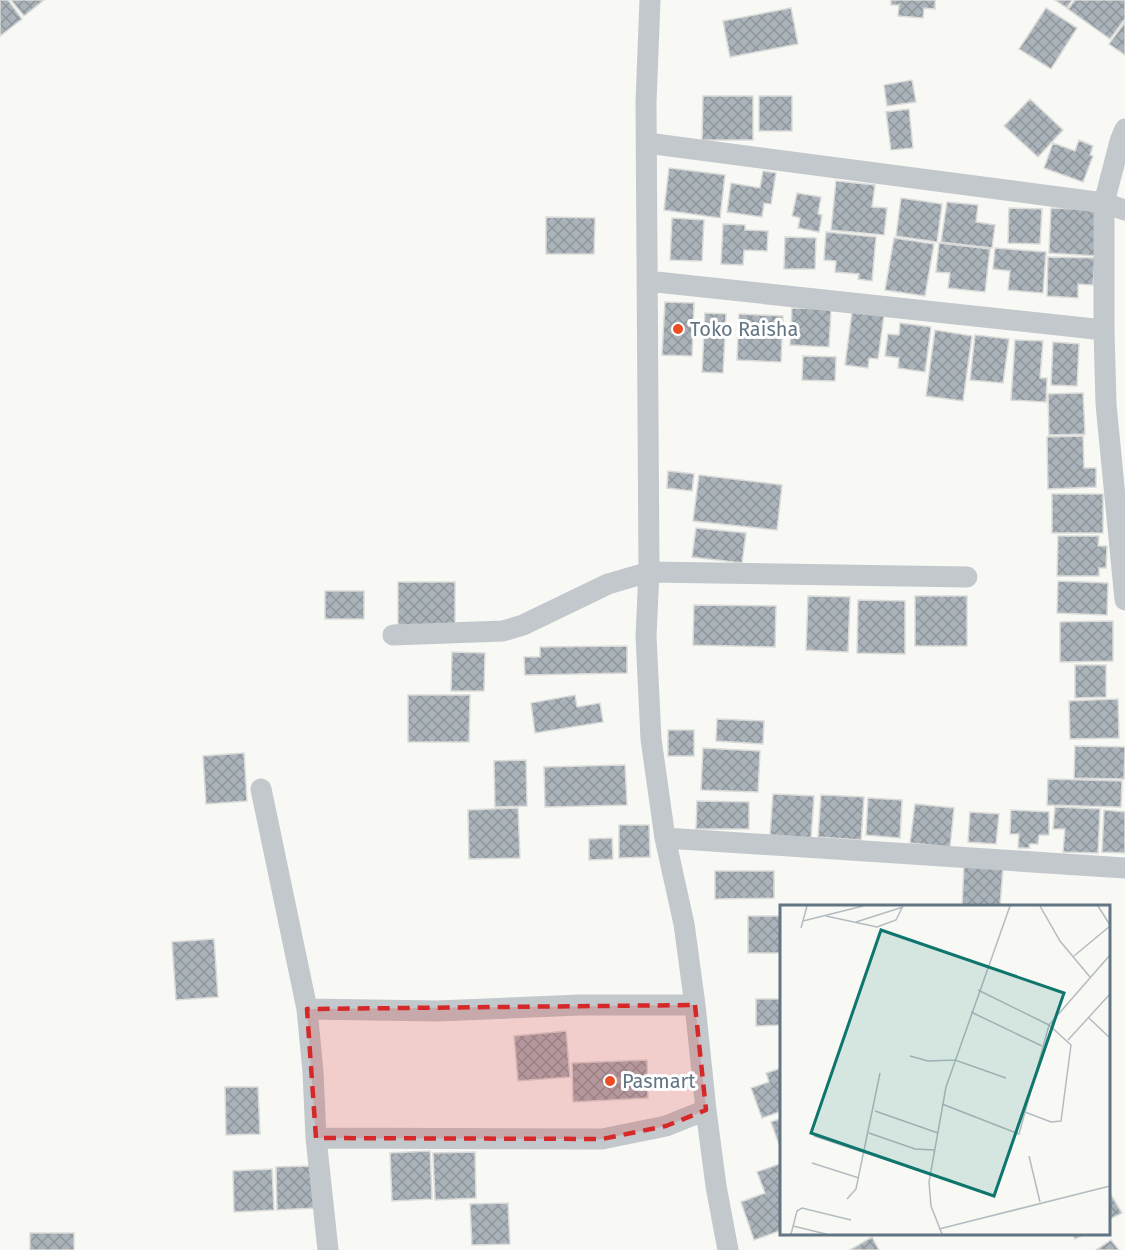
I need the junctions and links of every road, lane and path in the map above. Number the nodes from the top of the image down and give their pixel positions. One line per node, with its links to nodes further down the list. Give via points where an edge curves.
1 (650, 0): 3 (street)
2 (1125, 129): 4 (street)
3 (647, 143): 4 (street); 6 (street)
4 (1104, 203): 5 (street); 7 (street)
5 (1125, 210)
6 (647, 281): 7 (street); 8 (street)
7 (1104, 330): 10 (street, via 1106,404)
8 (649, 572): 9 (street); 11 (street, via 608,584 524,625 503,631); 13 (street, via 646,636 651,739)
9 (968, 577)
10 (1125, 600)
11 (393, 635)
12 (261, 789): 16 (street)
13 (664, 838): 14 (street); 15 (street, via 684,924)
14 (1125, 867)
15 (695, 1005): 16 (street, via 437,1011); 17 (street)
16 (307, 1008): 18 (street)
17 (706, 1110): 18 (street, via 666,1126 602,1139); 19 (street)
18 (316, 1137): 20 (street)
19 (726, 1249)
20 (328, 1250)

